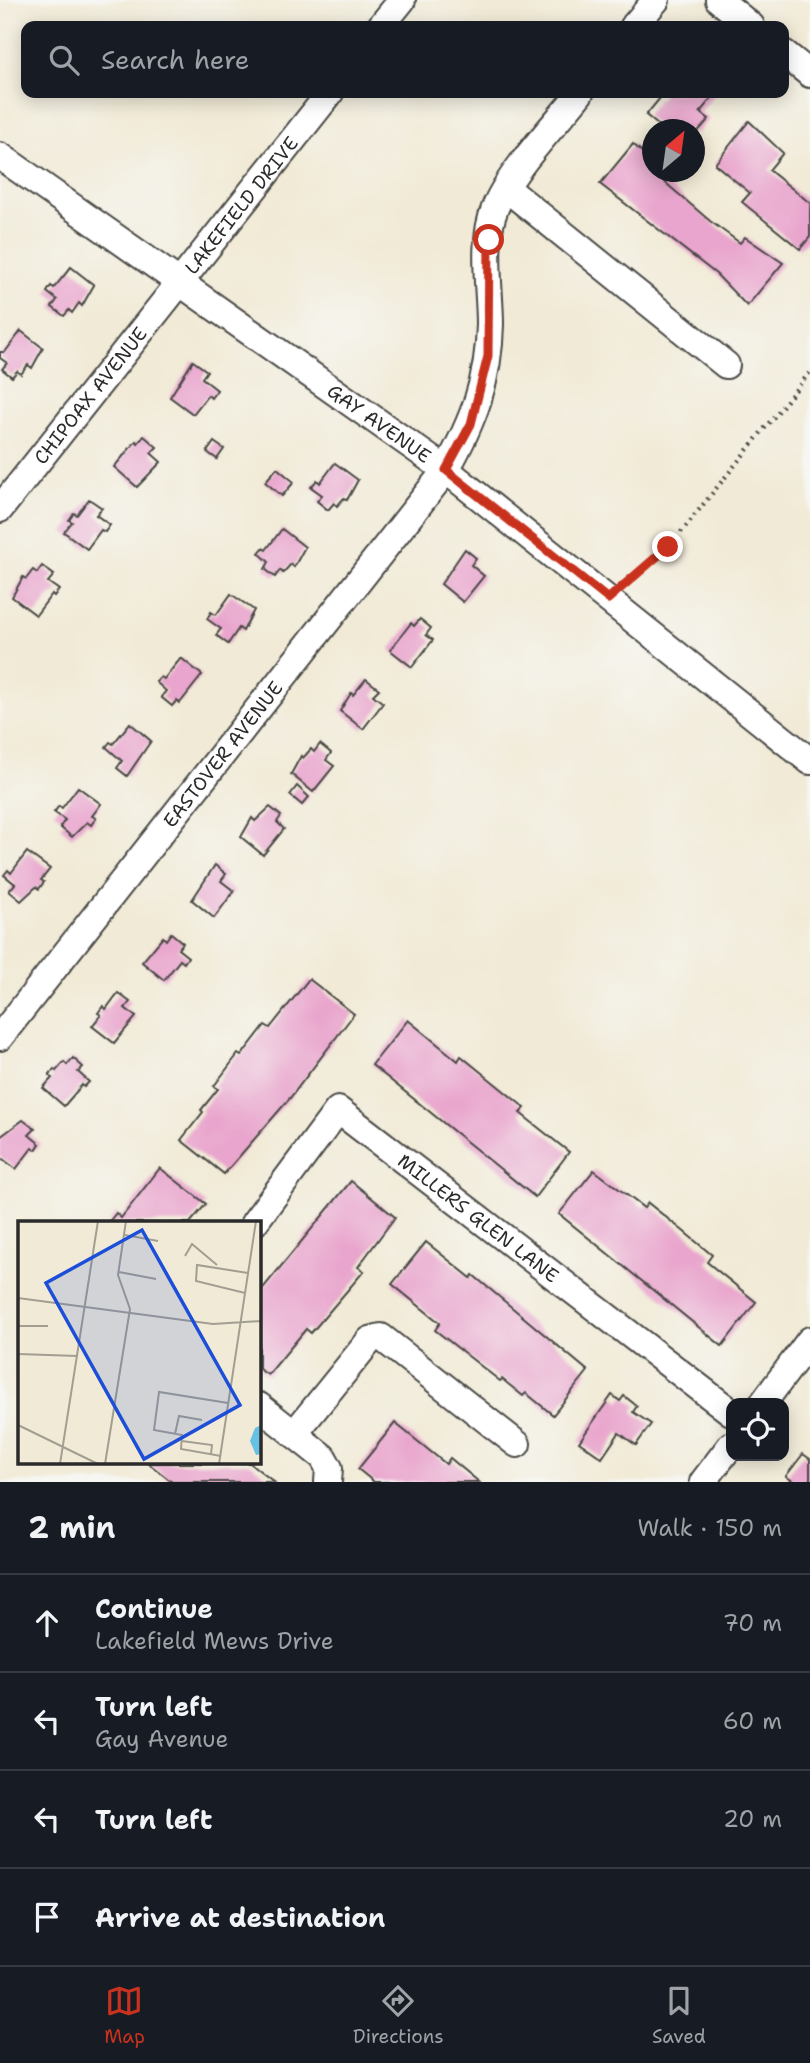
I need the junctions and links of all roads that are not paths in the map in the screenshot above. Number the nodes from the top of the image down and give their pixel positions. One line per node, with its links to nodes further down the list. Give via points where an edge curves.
1 (402, 0): 4 (street)
2 (656, 0): 5 (street)
3 (719, 0): 6 (street)
4 (385, 21)
5 (638, 21)
6 (745, 21)
7 (789, 57): 8 (street)
8 (810, 74)
9 (326, 98): 13 (street, LAKEFIELD DRIVE)
10 (576, 98): 12 (street, EASTOVER AVENUE)
11 (0, 156): 13 (street, GAY AVENUE)
12 (506, 188): 14 (street); 15 (street, EASTOVER AVENUE, via 491,221 488,356 479,401)
13 (182, 284): 15 (street, GAY AVENUE); 16 (street, CHIPOAX AVENUE)
14 (726, 365)
15 (446, 470): 17 (street, GAY AVENUE); 18 (street, EASTOVER AVENUE)
16 (0, 509)
17 (810, 761)
18 (0, 1037)
19 (255, 1221): 23 (street, MILLERS GLEN LANE, via 338,1110)
20 (810, 1340): 21 (street)
21 (767, 1398)
22 (261, 1408): 24 (street)
23 (726, 1408)
24 (294, 1434): 25 (street, via 370,1340 381,1337); 27 (street, via 323,1457 329,1468)
25 (517, 1444)
26 (726, 1452): 28 (street)
27 (328, 1482)
28 (703, 1482)

